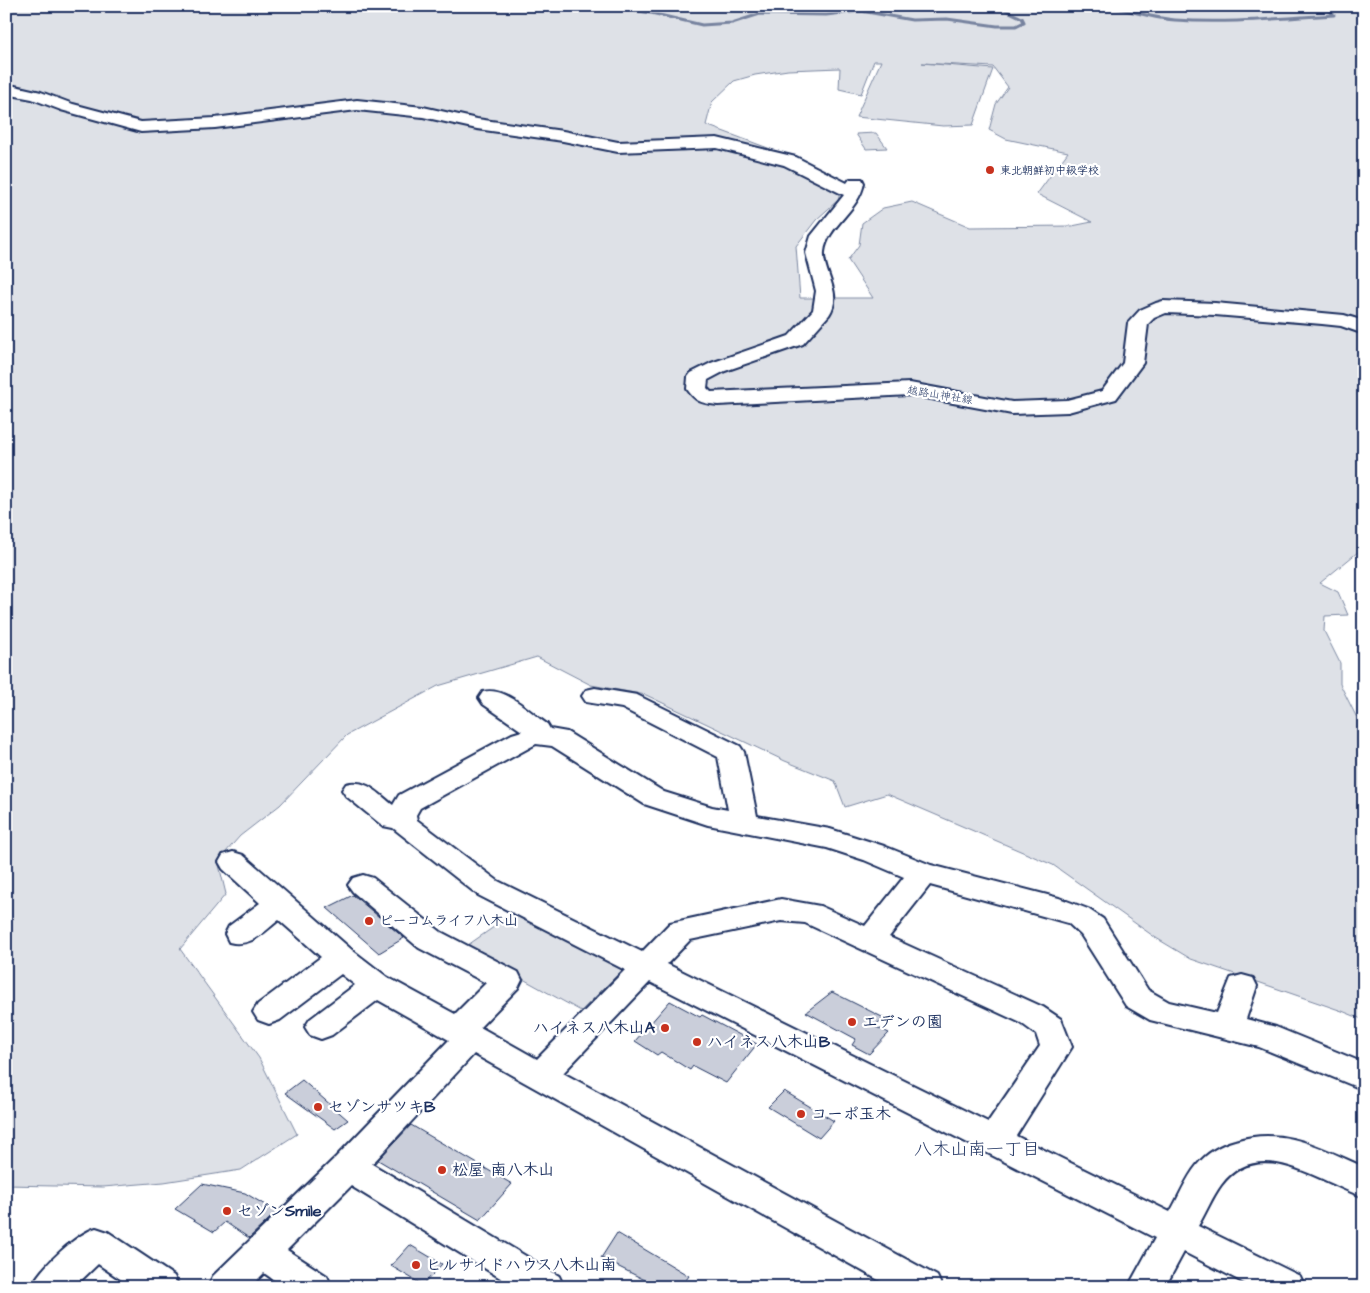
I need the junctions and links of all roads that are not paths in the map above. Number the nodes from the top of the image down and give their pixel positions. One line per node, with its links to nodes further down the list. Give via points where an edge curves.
1 (6, 89): 2 (street, 越路山神社線, via 141,127 215,123 357,104 423,112 618,147 717,143 790,161 855,188 846,206 820,236 815,253 824,292 822,311 796,340 718,367 698,378 697,389 704,397 760,398 910,389 1012,408 1068,406 1109,395 1133,363 1138,323 1147,314 1163,307 1322,318)
2 (1364, 328)
3 (595, 696): 8 (street, via 628,702 731,752)
4 (492, 698): 5 (street, via 538,730)
5 (540, 736): 7 (street, via 521,740 409,802 402,815); 8 (street, via 558,738 654,798 708,816)
6 (356, 790): 7 (street, via 393,819)
7 (403, 820): 16 (street, via 488,888)
8 (744, 822): 10 (street, via 830,838)
9 (233, 862): 12 (street)
10 (923, 873): 14 (street); 21 (street, via 1059,908 1078,916 1092,926 1137,998 1160,1012)
11 (363, 884): 22 (street, via 430,940 507,980)
12 (279, 904): 13 (street); 15 (street)
13 (240, 934)
14 (869, 941): 16 (street, via 810,913 781,910 680,931); 25 (street, via 1032,1015 1050,1027 1056,1047)
15 (341, 958): 17 (street); 19 (street)
16 (645, 968): 23 (street); 25 (street)
17 (376, 985): 20 (street); 22 (street)
18 (1242, 986): 21 (street)
19 (269, 1012)
20 (321, 1027)
21 (1227, 1027): 24 (street, via 1265,1036)
22 (464, 1034): 23 (street); 26 (street)
23 (541, 1075): 35 (street)
24 (1364, 1077)
25 (995, 1140): 28 (street)
26 (348, 1167): 29 (street); 34 (street)
27 (1364, 1183): 28 (street, via 1304,1156 1272,1148 1230,1156 1209,1175)
28 (1177, 1232): 36 (street); 37 (street)
29 (262, 1253): 32 (street); 33 (street)
30 (48, 1287): 31 (street, via 96,1243)
31 (161, 1287)
32 (226, 1287)
33 (314, 1287)
34 (546, 1287)
35 (924, 1287)
36 (1146, 1287)
37 (1287, 1287)

